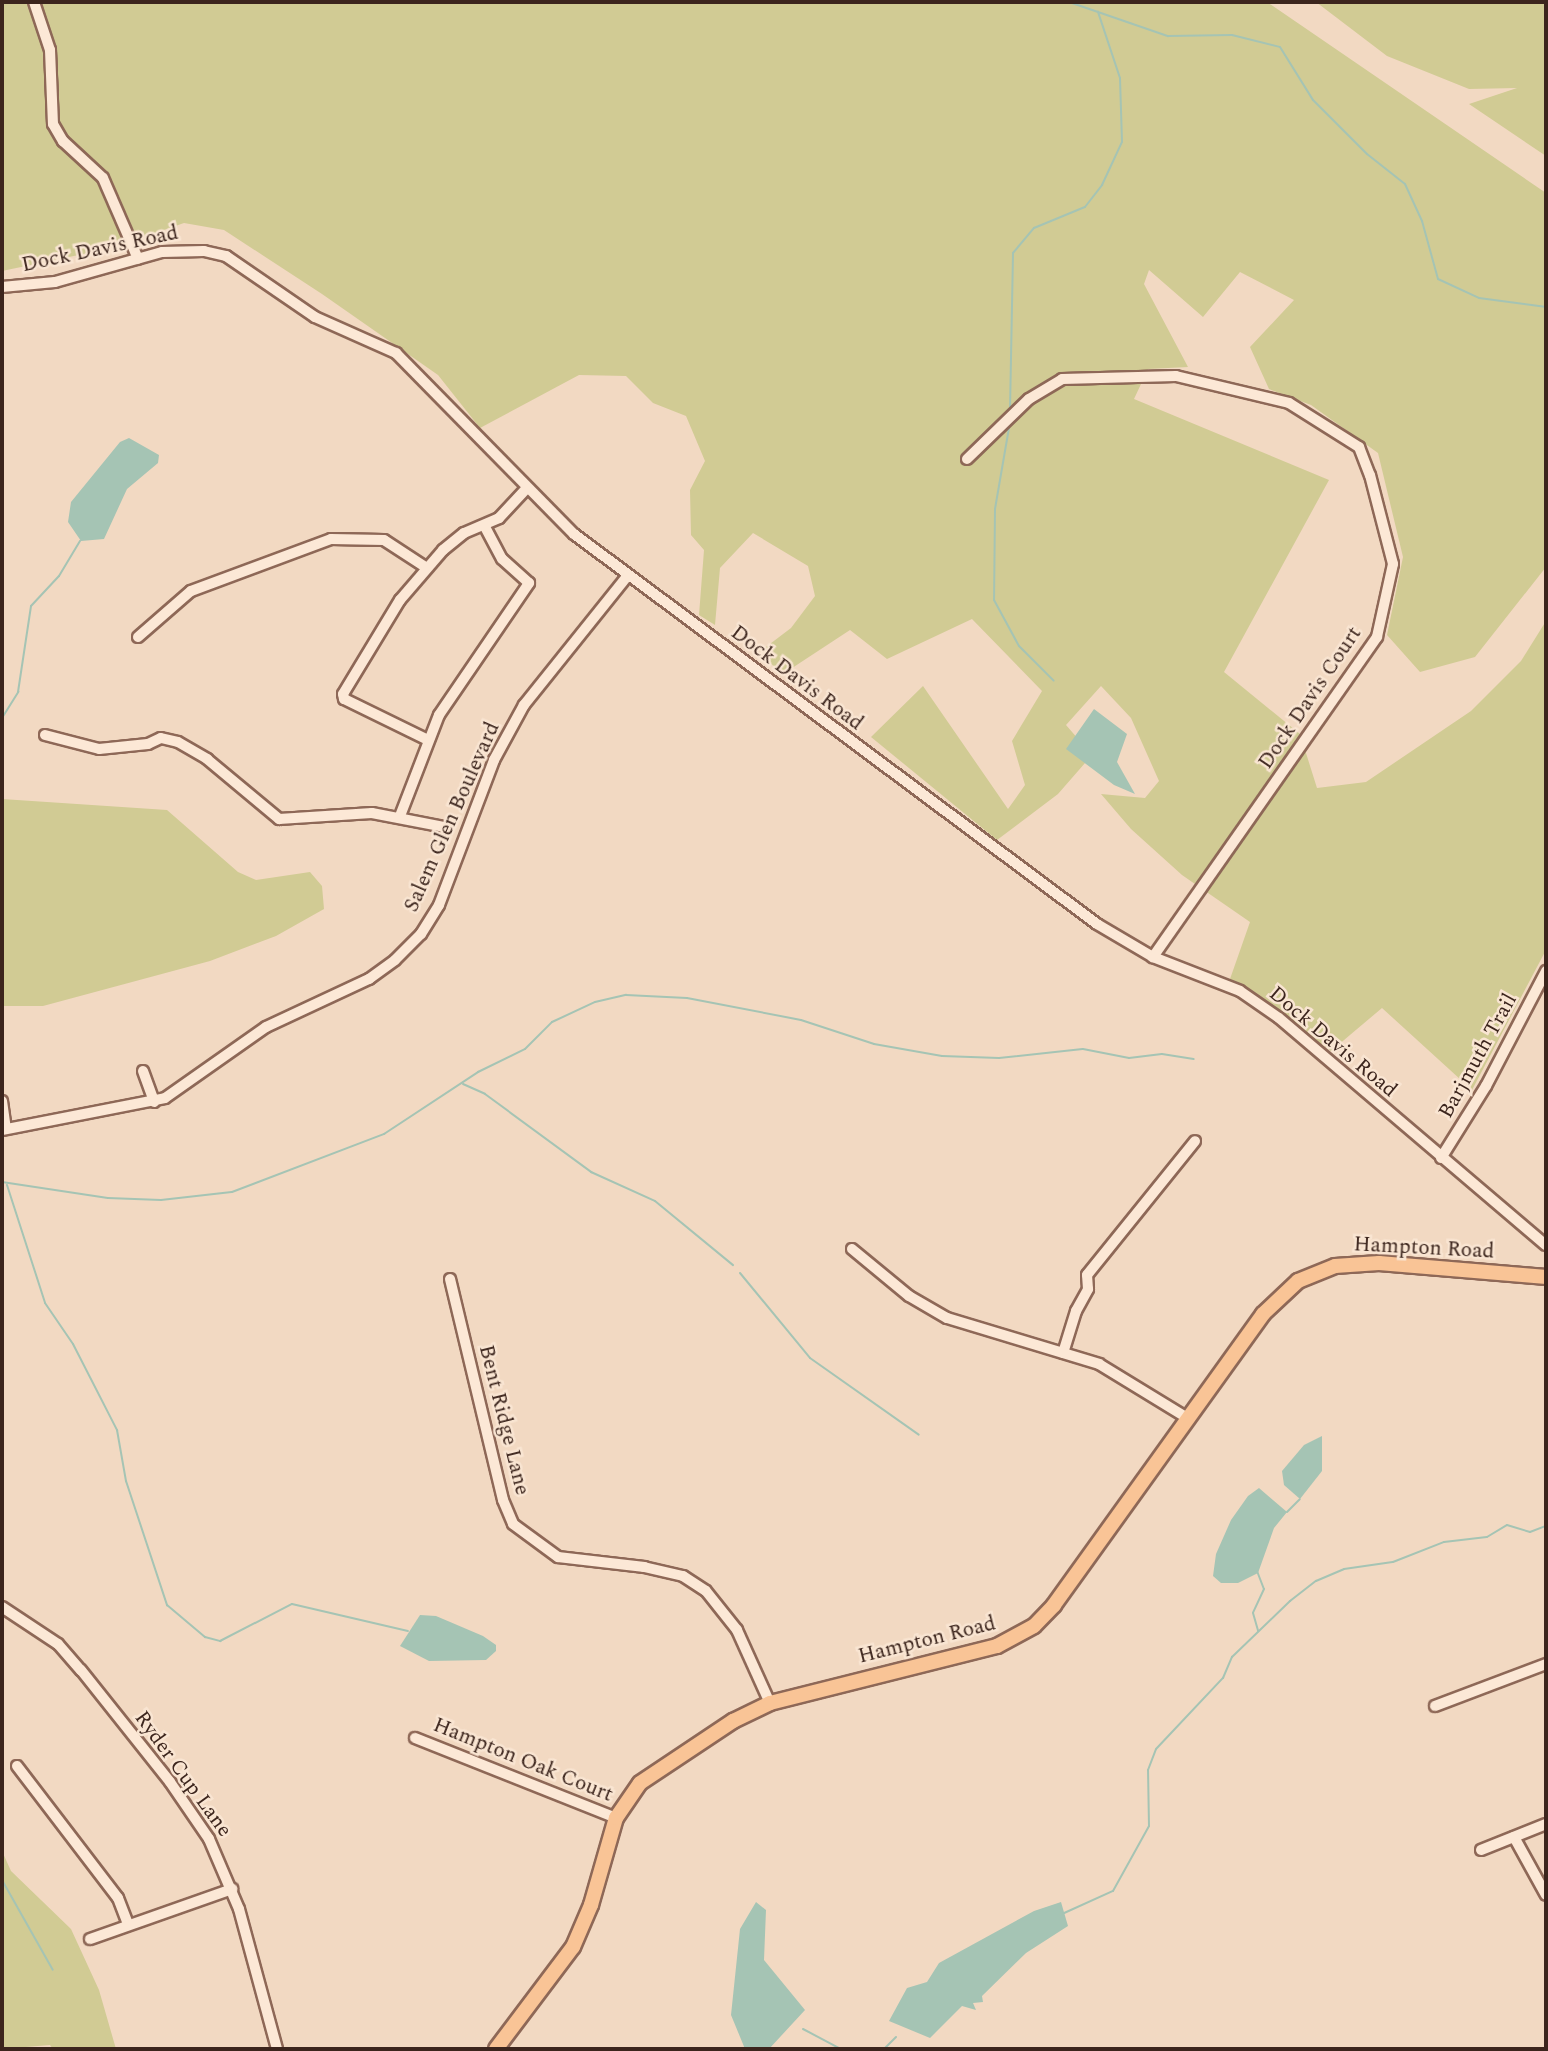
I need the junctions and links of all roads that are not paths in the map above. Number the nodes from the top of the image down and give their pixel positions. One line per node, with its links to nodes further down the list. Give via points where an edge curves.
1 (34, 2): 2 (street, via 50,50 53,124 63,141 103,178)
2 (138, 259): 3 (street, Dock Davis Road, via 55,282); 5 (street, Dock Davis Road, via 175,250 217,253 315,317 396,353 430,383)
3 (2, 287)
4 (967, 460): 14 (street, Dock Davis Court, via 1029,399 1062,379 1175,376 1289,403 1359,447 1370,475 1393,565 1377,637)
5 (526, 489): 6 (street); 8 (street, Dock Davis Road)
6 (485, 527): 7 (street, via 464,533); 11 (street, via 502,559 529,583)
7 (427, 568): 9 (street, via 384,540 331,539 191,591); 11 (street, via 370,646 343,694 344,699)
8 (628, 575): 14 (street, Dock Davis Road, via 1097,925); 18 (street, Salem Glen Boulevard, via 524,705 494,760 439,905 409,947 369,979 288,1015 187,1086)
9 (138, 637)
10 (46, 735): 12 (street, via 99,749 148,744 161,738 178,742 279,819 372,813)
11 (426, 739): 12 (street)
12 (400, 816): 13 (street)
13 (444, 827)
14 (1153, 957): 21 (street, Dock Davis Road, via 1240,990 1279,1018)
15 (1546, 971): 21 (street, Barjmuth Trail, via 1486,1086)
16 (143, 1071): 18 (street)
17 (2, 1101): 19 (street)
18 (154, 1102): 19 (street, Salem Glen Boulevard)
19 (4, 1130)
20 (1195, 1141): 26 (street, via 1087,1275 1088,1289)
21 (1440, 1158): 22 (street, Dock Davis Road)
22 (1546, 1245)
23 (852, 1249): 26 (street, via 909,1296 947,1318)
24 (1546, 1277): 27 (main road, Hampton Road, via 1379,1263 1318,1272 1298,1281 1263,1314)
25 (450, 1279): 30 (street, Bent Ridge Lane, via 503,1500 513,1524 558,1557 644,1567 683,1576 706,1591 737,1630)
26 (1063, 1353): 27 (street, via 1099,1364)
27 (1189, 1419): 30 (main road, Hampton Road, via 1054,1605 1021,1635 997,1646)
28 (2, 1607): 38 (street, Ryder Cup Lane, via 58,1644 81,1670 170,1782 209,1839)
29 (1546, 1664): 31 (street)
30 (770, 1703): 34 (main road, Hampton Road, via 651,1773 631,1793)
31 (1435, 1706)
32 (415, 1738): 34 (street, Hampton Oak Court)
33 (17, 1766): 40 (street, via 118,1898)
34 (616, 1818): 43 (main road, Hampton Road, via 591,1905 573,1947)
35 (1546, 1824): 36 (street)
36 (1514, 1837): 37 (street); 39 (street)
37 (1481, 1850)
38 (232, 1889): 40 (street); 42 (street, Ryder Cup Lane)
39 (1546, 1895)
40 (128, 1924): 41 (street)
41 (90, 1938)
42 (277, 2049)
43 (496, 2049)

